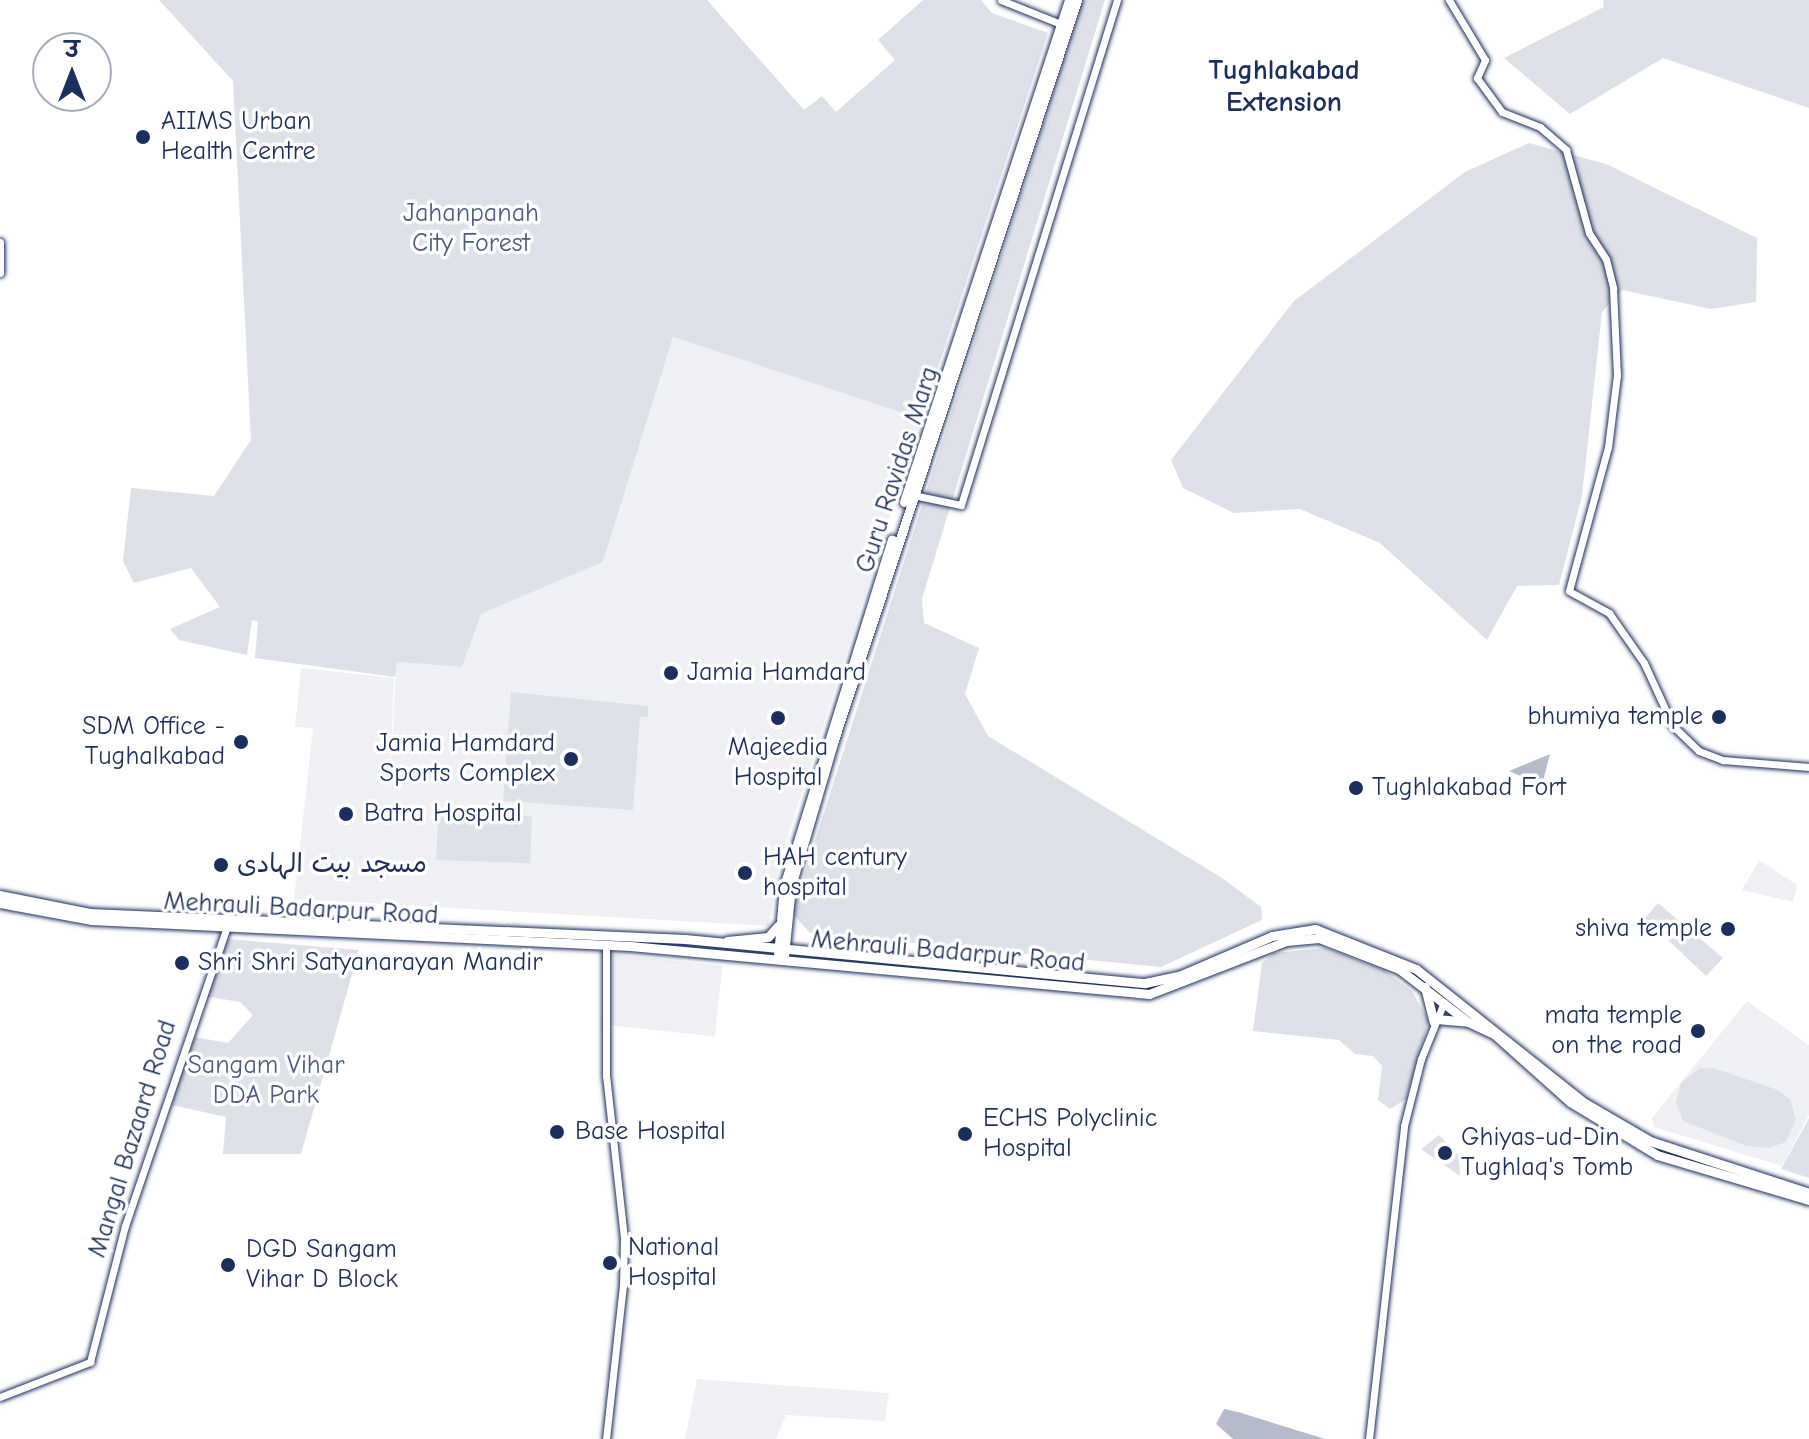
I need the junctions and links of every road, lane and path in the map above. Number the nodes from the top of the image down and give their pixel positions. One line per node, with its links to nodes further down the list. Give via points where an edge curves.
1 (1001, 0): 6 (street)
2 (1069, 0): 6 (main road, Guru Ravidas Marg)
3 (1077, 0): 9 (main road, Guru Ravidas Marg)
4 (1117, 0): 9 (street, via 961,505)
5 (1449, 0): 10 (street, via 1485,60 1477,78 1502,112 1549,134 1572,163 1589,233 1606,259 1616,310 1617,375 1608,447 1569,591 1609,613 1644,663 1673,726 1699,751 1723,760)
6 (1061, 24): 14 (main road, Guru Ravidas Marg, via 831,729 784,886)
7 (0, 242): 8 (street)
8 (0, 273)
9 (913, 495): 20 (main road, Guru Ravidas Marg, via 791,886)
10 (1809, 767)
11 (0, 895): 13 (main road, Mehrauli Badarpur Road)
12 (0, 903): 13 (main road, Mehrauli Badarpur Road, via 68,917)
13 (139, 919): 15 (main road, Mehrauli Badarpur Road); 16 (main road, Mehrauli Badarpur Road)
14 (779, 923): 17 (main road, via 768,937); 20 (main road, Guru Ravidas Marg)
15 (228, 927): 16 (main road, Mehrauli Badarpur Road); 27 (street, Mangal Bazaard Road, via 125,1226 88,1365)
16 (555, 940): 17 (main road, Mehrauli Badarpur Road); 18 (main road, Mehrauli Badarpur Road)
17 (723, 942): 20 (main road, Mehrauli Badarpur Road)
18 (606, 945): 20 (main road, Mehrauli Badarpur Road); 28 (street, via 606,1076 621,1232)
19 (1252, 948): 20 (main road, Mehrauli Badarpur Road, via 1149,994); 21 (main road, Mehrauli Badarpur Road, via 1319,938 1380,959); 22 (main road, Mehrauli Badarpur Road, via 1300,929 1338,934 1416,969)
20 (781, 954)
21 (1425, 987): 22 (main road, Mehrauli Badarpur Road); 23 (main road)
22 (1446, 1000): 23 (street); 24 (main road, Mehrauli Badarpur Road); 25 (main road, Mehrauli Badarpur Road, via 1583,1102 1650,1141)
23 (1435, 1021): 24 (main road); 29 (street, via 1404,1126)
24 (1468, 1022): 26 (main road, Mehrauli Badarpur Road, via 1494,1034 1570,1102 1657,1155)
25 (1809, 1193)
26 (1809, 1200)
27 (0, 1397)
28 (604, 1439)
29 (1369, 1439)

